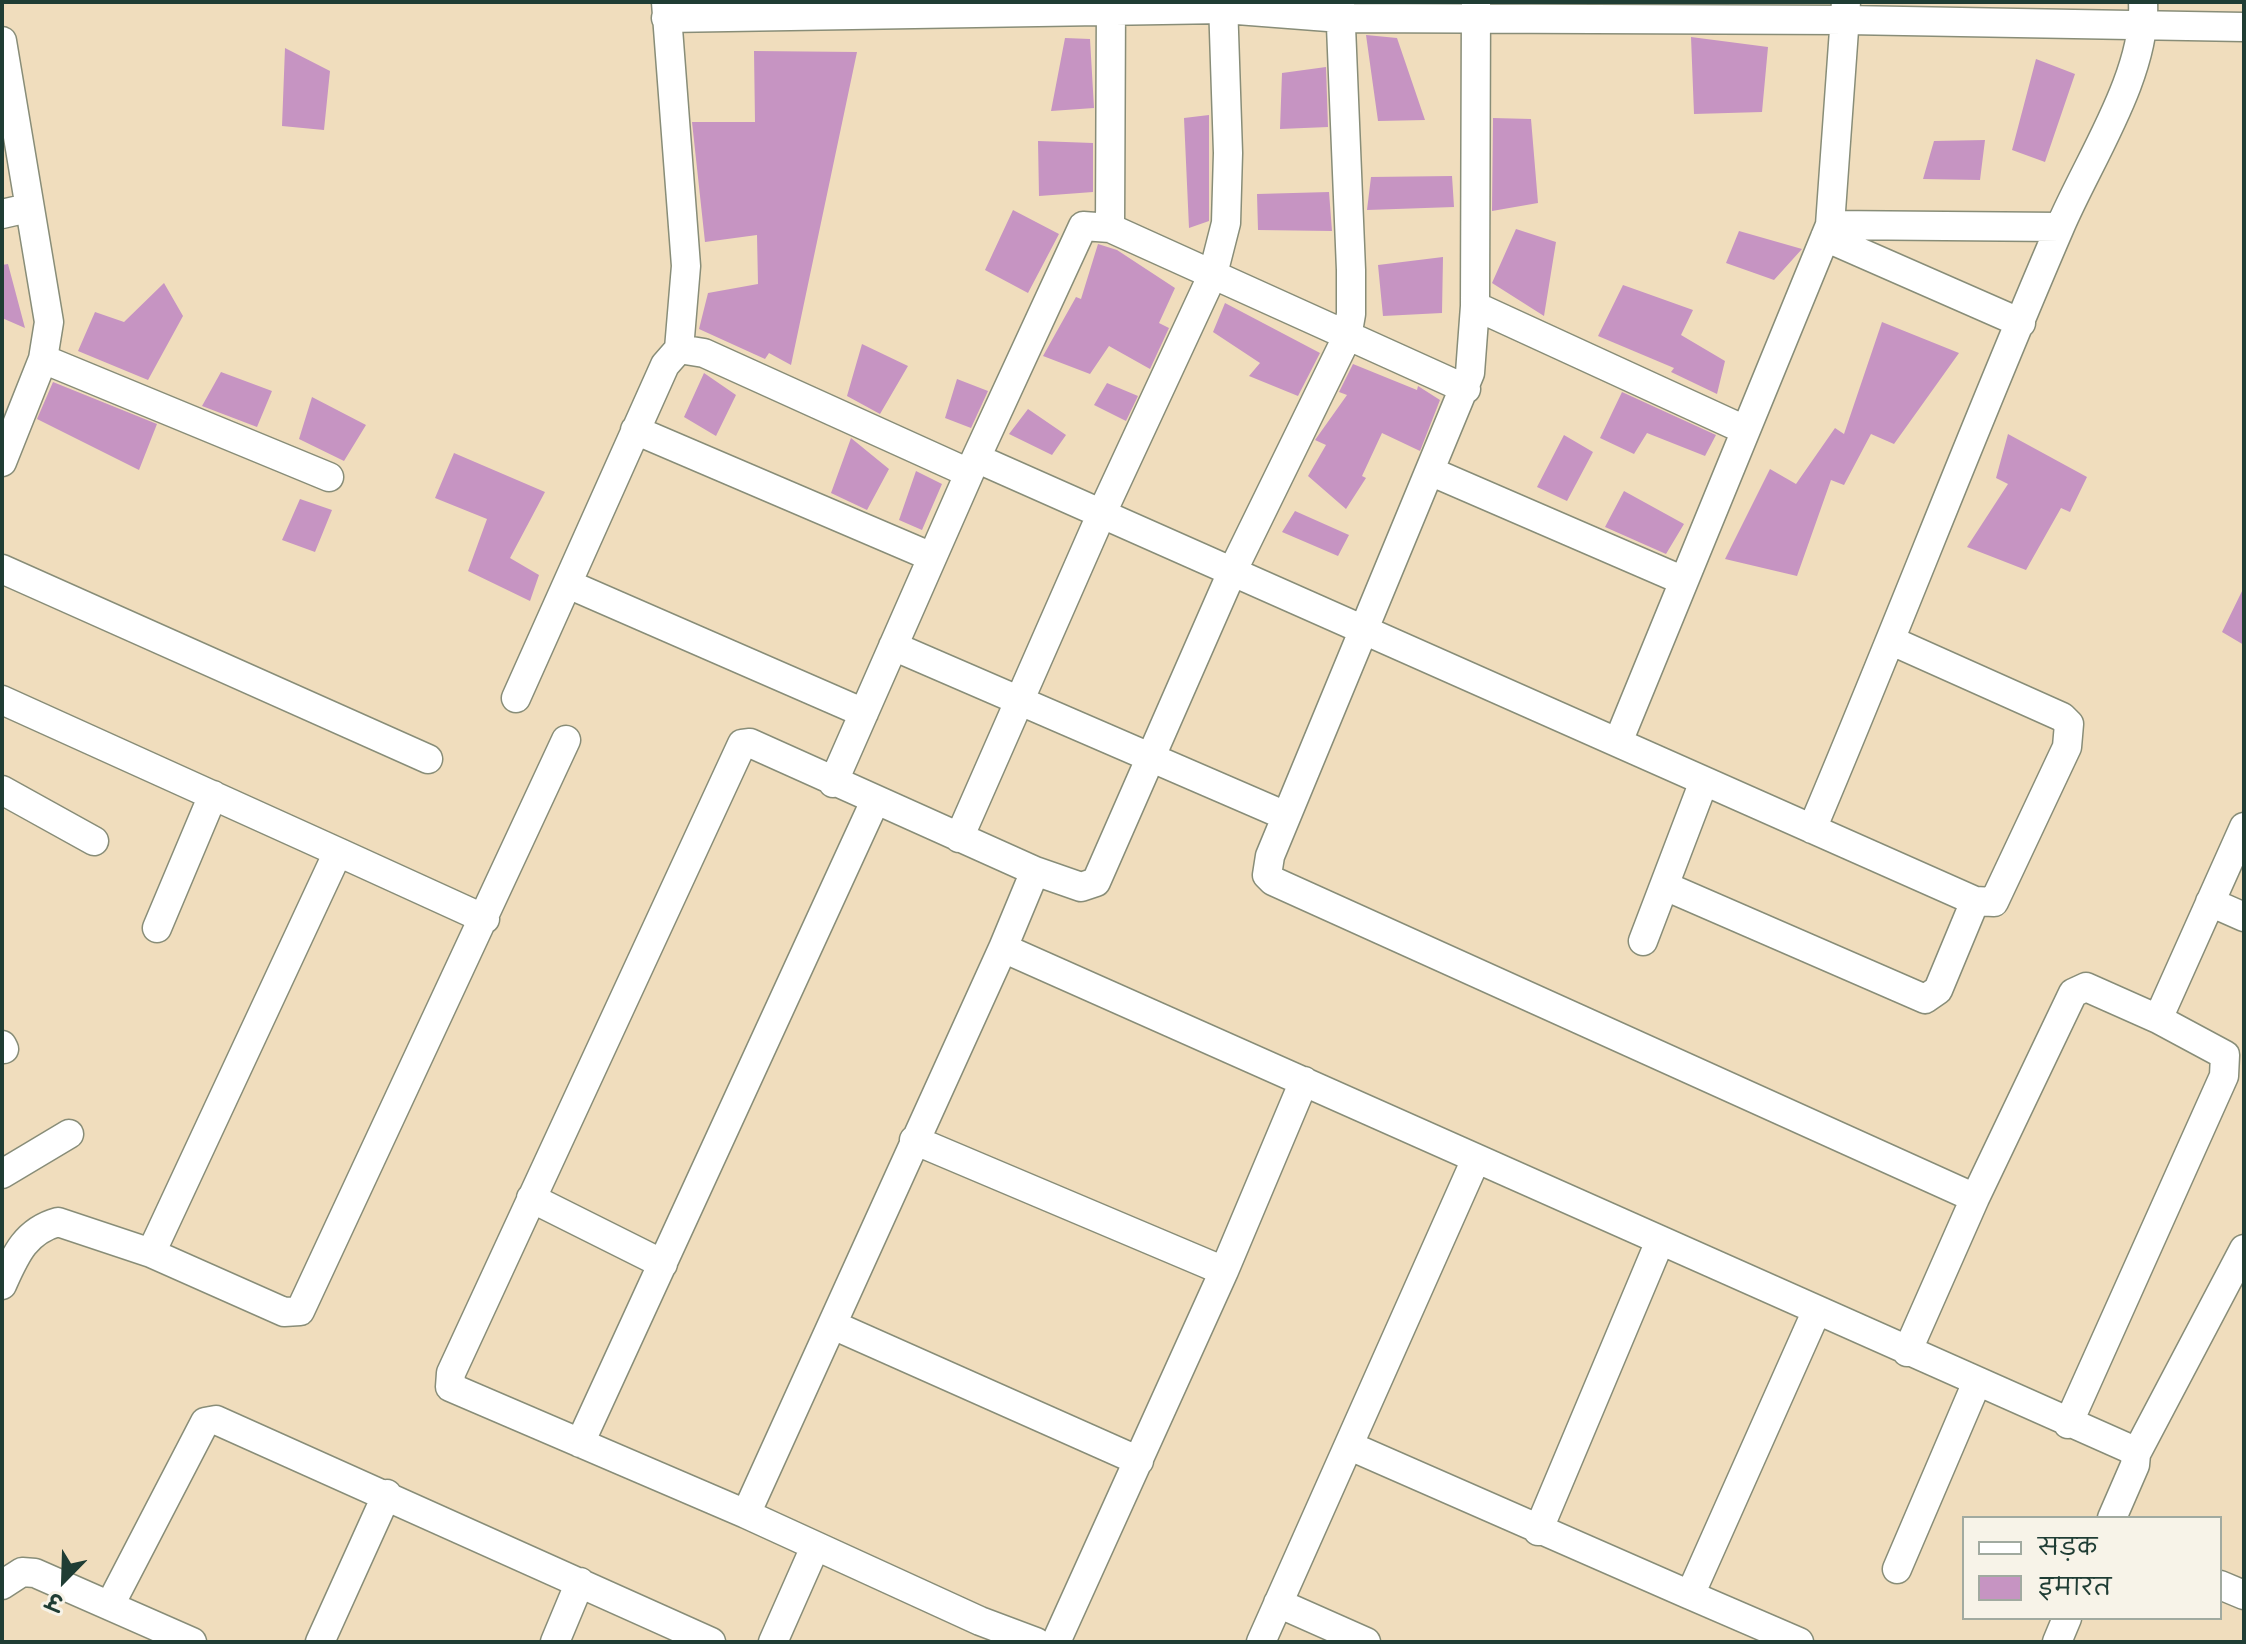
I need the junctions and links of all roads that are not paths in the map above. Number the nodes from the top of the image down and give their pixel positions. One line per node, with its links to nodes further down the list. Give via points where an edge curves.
1 (1223, 5): 2 (street); 4 (street); 14 (street, via 1227,181 1222,247)
2 (1111, 7): 3 (street); 12 (street)
3 (666, 10): 18 (street, via 686,266)
4 (1341, 10): 5 (street); 17 (street, via 1351,270)
5 (1476, 10): 6 (street); 15 (street)
6 (1847, 11): 7 (street); 13 (street)
7 (2144, 15): 8 (street); 11 (street, via 2136,61)
8 (2244, 27)
9 (2, 41): 10 (street)
10 (15, 211): 19 (street, via 49,322)
11 (2060, 227): 13 (street); 16 (street)
12 (1110, 228): 14 (street); 25 (street, via 1088,224 1079,232)
13 (1828, 231): 16 (street); 22 (street)
14 (1213, 274): 17 (street); 28 (street)
15 (1475, 306): 20 (street); 22 (street)
16 (2021, 323): 35 (street)
17 (1347, 337): 20 (street); 31 (street)
18 (679, 349): 21 (street, via 665,365); 25 (street, via 704,353)
19 (43, 359): 23 (street); 27 (street)
20 (1466, 389): 26 (street)
21 (635, 430): 29 (street); 33 (street)
22 (1745, 430): 32 (street)
23 (8, 435): 24 (street)
24 (2, 462)
25 (972, 465): 28 (street); 29 (street)
26 (1432, 472): 32 (street); 34 (street)
27 (329, 477)
28 (1101, 515): 31 (street); 38 (street)
29 (932, 557): 36 (street)
30 (2, 569): 43 (street)
31 (1232, 572): 34 (street); 44 (street)
32 (1684, 581): 42 (street)
33 (568, 584): 37 (street); 40 (street)
34 (1364, 629): 42 (street); 50 (street)
35 (1892, 641): 52 (street); 58 (street, via 2069,724 2067,747 1996,899 1987,904)
36 (893, 646): 38 (street); 40 (street)
37 (516, 698)
38 (1019, 701): 44 (street); 53 (street)
39 (5, 708): 48 (street)
40 (864, 713): 46 (street)
41 (566, 740): 61 (street)
42 (1618, 742): 45 (street)
43 (428, 759)
44 (1150, 760): 50 (street); 56 (street, via 1091,887)
45 (1704, 781): 52 (street); 57 (street)
46 (833, 783): 49 (street); 71 (street, via 750,743 738,749)
47 (2, 790): 54 (street)
48 (213, 795): 55 (street); 62 (street)
49 (875, 801): 53 (street); 76 (street)
50 (1286, 816): 72 (street, via 1266,865 1273,881)
51 (2244, 827): 59 (street)
52 (1812, 829): 58 (street)
53 (959, 838): 56 (street)
54 (94, 841)
55 (338, 852): 61 (street); 75 (street)
56 (1035, 871): 64 (street)
57 (1665, 886): 58 (street, via 1925,999 1938,990); 63 (street)
58 (1975, 901)
59 (2210, 902): 60 (street); 65 (street)
60 (2244, 917)
61 (485, 919): 75 (street, via 300,1311 284,1312)
62 (157, 928)
63 (1643, 941)
64 (1003, 948): 66 (street); 68 (street)
65 (2158, 1019): 72 (street, via 2086,987 2073,993); 83 (street, via 2225,1055 2224,1076)
66 (1304, 1081): 69 (street); 77 (street)
67 (69, 1134): 70 (street)
68 (914, 1140): 77 (street); 80 (street)
69 (1476, 1159): 73 (street); 85 (street)
70 (2, 1174)
71 (531, 1198): 76 (street); 84 (street, via 449,1382 457,1392)
72 (1975, 1198): 81 (street)
73 (1660, 1241): 79 (street); 91 (street)
74 (2244, 1249): 86 (street)
75 (151, 1253): 78 (street, via 58,1222 30,1235)
76 (663, 1264): 84 (street)
77 (1224, 1271): 87 (street)
78 (2, 1285)
79 (1817, 1310): 81 (street); 97 (street)
80 (833, 1325): 87 (street); 89 (street)
81 (1907, 1352): 82 (street)
82 (1977, 1382): 83 (street); 93 (street)
83 (2068, 1424): 86 (street)
84 (580, 1443): 89 (street)
85 (1350, 1446): 91 (street); 99 (street)
86 (2136, 1454): 90 (street)
87 (1139, 1461): 109 (street)
88 (387, 1494): 94 (street); 100 (street, via 210,1419); 104 (street)
89 (746, 1514): 92 (street)
90 (2113, 1516)
91 (1538, 1531): 97 (street)
92 (815, 1547): 102 (street); 107 (street)
93 (1897, 1569)
94 (580, 1582): 105 (street); 106 (street)
95 (2, 1585): 100 (street, via 22,1572 35,1573)
96 (2222, 1586): 98 (street)
97 (1690, 1595): 112 (street)
98 (2244, 1595)
99 (1278, 1603): 110 (street); 111 (street)
100 (110, 1605): 103 (street)
101 (2066, 1620): 113 (street)
102 (975, 1631): 108 (street)
103 (192, 1642)
104 (320, 1642)
105 (555, 1642)
106 (711, 1642)
107 (773, 1642)
108 (1036, 1642)
109 (1056, 1642)
110 (1261, 1642)
111 (1366, 1642)
112 (1799, 1642)
113 (2057, 1642)

